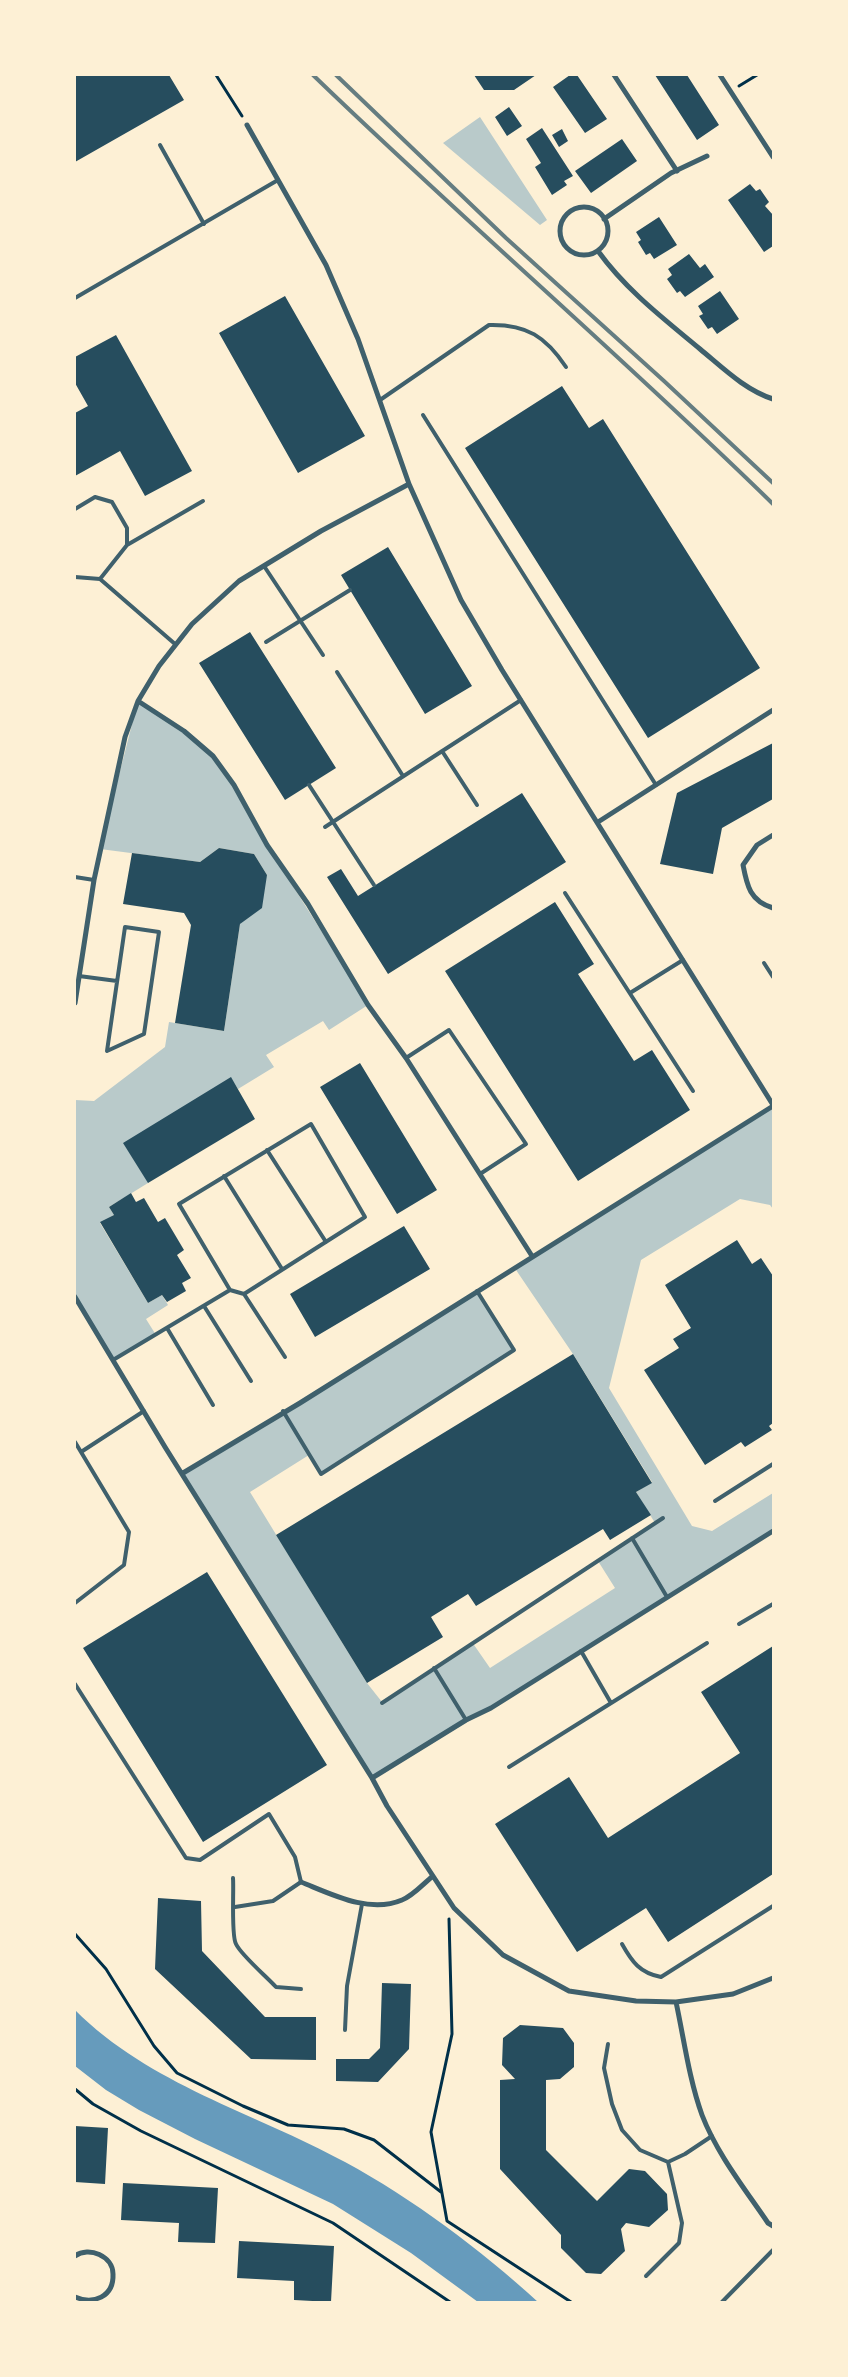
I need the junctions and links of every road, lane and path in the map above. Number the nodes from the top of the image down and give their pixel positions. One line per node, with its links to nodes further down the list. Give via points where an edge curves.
1 (216, 75): 6 (path)
2 (614, 75): 10 (street)
3 (720, 75): 5 (street)
4 (757, 75): 5 (path)
5 (730, 91): 9 (street)
6 (247, 126): 11 (street)
7 (160, 145): 13 (lane)
8 (707, 156): 10 (street)
9 (773, 157)
10 (677, 171): 12 (street)
11 (278, 180): 13 (lane); 18 (street, via 326,265)
12 (604, 219): 14 (street, via 608,227 607,238); 14 (street, via 584,207 565,216 561,225 560,234 569,250 585,256)
13 (204, 224): 15 (lane)
14 (598, 251): 17 (street, via 628,287 670,324 740,382)
15 (75, 298)
16 (566, 367): 18 (lane, via 544,339 529,331 500,324 489,325)
17 (773, 399)
18 (380, 400): 20 (street)
19 (424, 415): 39 (lane)
20 (409, 484): 24 (street); 33 (street, via 461,600)
21 (203, 501): 23 (lane)
22 (75, 509): 23 (lane, via 95,497 112,502 127,528)
23 (127, 545): 26 (lane)
24 (264, 566): 28 (lane); 30 (street, via 239,581)
25 (75, 577): 26 (lane)
26 (100, 579): 30 (lane)
27 (350, 590): 28 (lane)
28 (300, 620): 29 (lane); 31 (lane)
29 (266, 642)
30 (175, 644): 34 (street)
31 (323, 655)
32 (337, 672): 37 (lane)
33 (521, 700): 36 (lane); 42 (street)
34 (138, 701): 46 (street, via 124,737); 57 (street, via 184,731 213,756 234,785 267,845 308,904 368,1005)
35 (773, 710): 39 (street)
36 (442, 751): 37 (lane); 40 (lane)
37 (403, 776): 41 (lane)
38 (310, 785): 41 (lane)
39 (656, 785): 42 (street)
40 (477, 805)
41 (334, 821): 43 (lane); 47 (lane)
42 (598, 822): 50 (street)
43 (325, 827)
44 (773, 835): 49 (street, via 757,845 743,865 748,889 763,905)
45 (75, 877): 46 (lane)
46 (94, 880): 52 (street)
47 (374, 885)
48 (565, 893): 55 (lane)
49 (773, 908)
50 (683, 960): 55 (lane); 59 (street)
51 (764, 962): 53 (lane)
52 (79, 976): 54 (lane); 56 (street)
53 (773, 977)
54 (117, 980): 54 (lane, via 125,927 159,932 144,1034 107,1051)
55 (630, 993): 58 (lane)
56 (75, 1003)
57 (406, 1058): 61 (street); 61 (lane, via 449,1030 526,1144)
58 (693, 1091)
59 (773, 1106): 64 (street)
60 (267, 1150): 62 (lane); 63 (lane); 63 (lane, via 310,1124 365,1217)
61 (480, 1174): 64 (street)
62 (224, 1176): 65 (lane); 66 (lane, via 179,1204)
63 (326, 1242): 65 (lane)
64 (532, 1256): 67 (street)
65 (282, 1269): 68 (lane)
66 (230, 1290): 68 (lane); 70 (lane)
67 (476, 1291): 77 (street); 77 (lane, via 514,1350 320,1474)
68 (244, 1294): 72 (lane)
69 (75, 1297): 73 (street)
70 (204, 1306): 71 (lane); 74 (lane)
71 (167, 1328): 73 (lane); 75 (lane)
72 (285, 1357)
73 (113, 1360): 76 (street)
74 (251, 1381)
75 (213, 1405)
76 (144, 1411): 79 (lane); 81 (street)
77 (283, 1411): 81 (street)
78 (75, 1442): 79 (lane)
79 (81, 1452): 87 (lane, via 129,1532 124,1565)
80 (773, 1464): 82 (lane)
81 (183, 1472): 98 (street)
82 (715, 1501)
83 (663, 1518): 85 (lane)
84 (773, 1530): 86 (street)
85 (632, 1538): 86 (lane); 92 (lane)
86 (667, 1597): 91 (street)
87 (75, 1603)
88 (773, 1604): 89 (lane)
89 (739, 1624)
90 (706, 1643): 95 (lane)
91 (582, 1651): 95 (lane); 96 (street)
92 (434, 1668): 94 (lane); 96 (lane)
93 (75, 1684): 101 (lane, via 186,1858 200,1860 270,1814 295,1857)
94 (382, 1703)
95 (611, 1703): 97 (lane)
96 (466, 1720): 98 (street)
97 (509, 1767)
98 (372, 1778): 99 (street)
99 (433, 1876): 102 (street); 103 (street, via 402,1900)
100 (234, 1878): 105 (lane)
101 (301, 1882): 103 (street); 105 (lane, via 273,1901)
102 (449, 1900): 110 (street, via 503,1955 569,1991 636,2001); 116 (path, via 452,2034 431,2132)
103 (362, 1904): 111 (lane, via 347,1986)
104 (773, 1906): 107 (lane, via 661,1977 640,1970)
105 (235, 1907): 109 (lane, via 233,1933 236,1944 276,1987)
106 (75, 1934): 116 (path, via 106,1969 154,2046 177,2074 288,2125 344,2129 374,2140)
107 (622, 1944)
108 (773, 1978): 110 (street, via 733,1994)
109 (301, 1989)
110 (676, 2002): 114 (street, via 702,2113)
111 (346, 2030)
112 (608, 2044): 115 (lane, via 604,2068 622,2130 640,2150)
113 (75, 2089): 123 (path, via 93,2104 149,2136 333,2223)
114 (712, 2136): 115 (lane); 117 (street, via 746,2191)
115 (668, 2162): 120 (lane, via 682,2223 679,2243)
116 (442, 2192): 124 (path, via 447,2221)
117 (773, 2226)
118 (773, 2250): 125 (lane)
119 (75, 2256): 122 (street, via 79,2252 93,2252 108,2260 114,2274 108,2292)
120 (646, 2276)
121 (75, 2297): 122 (street)
122 (98, 2301)
123 (450, 2302)
124 (571, 2302)
125 (722, 2302)

